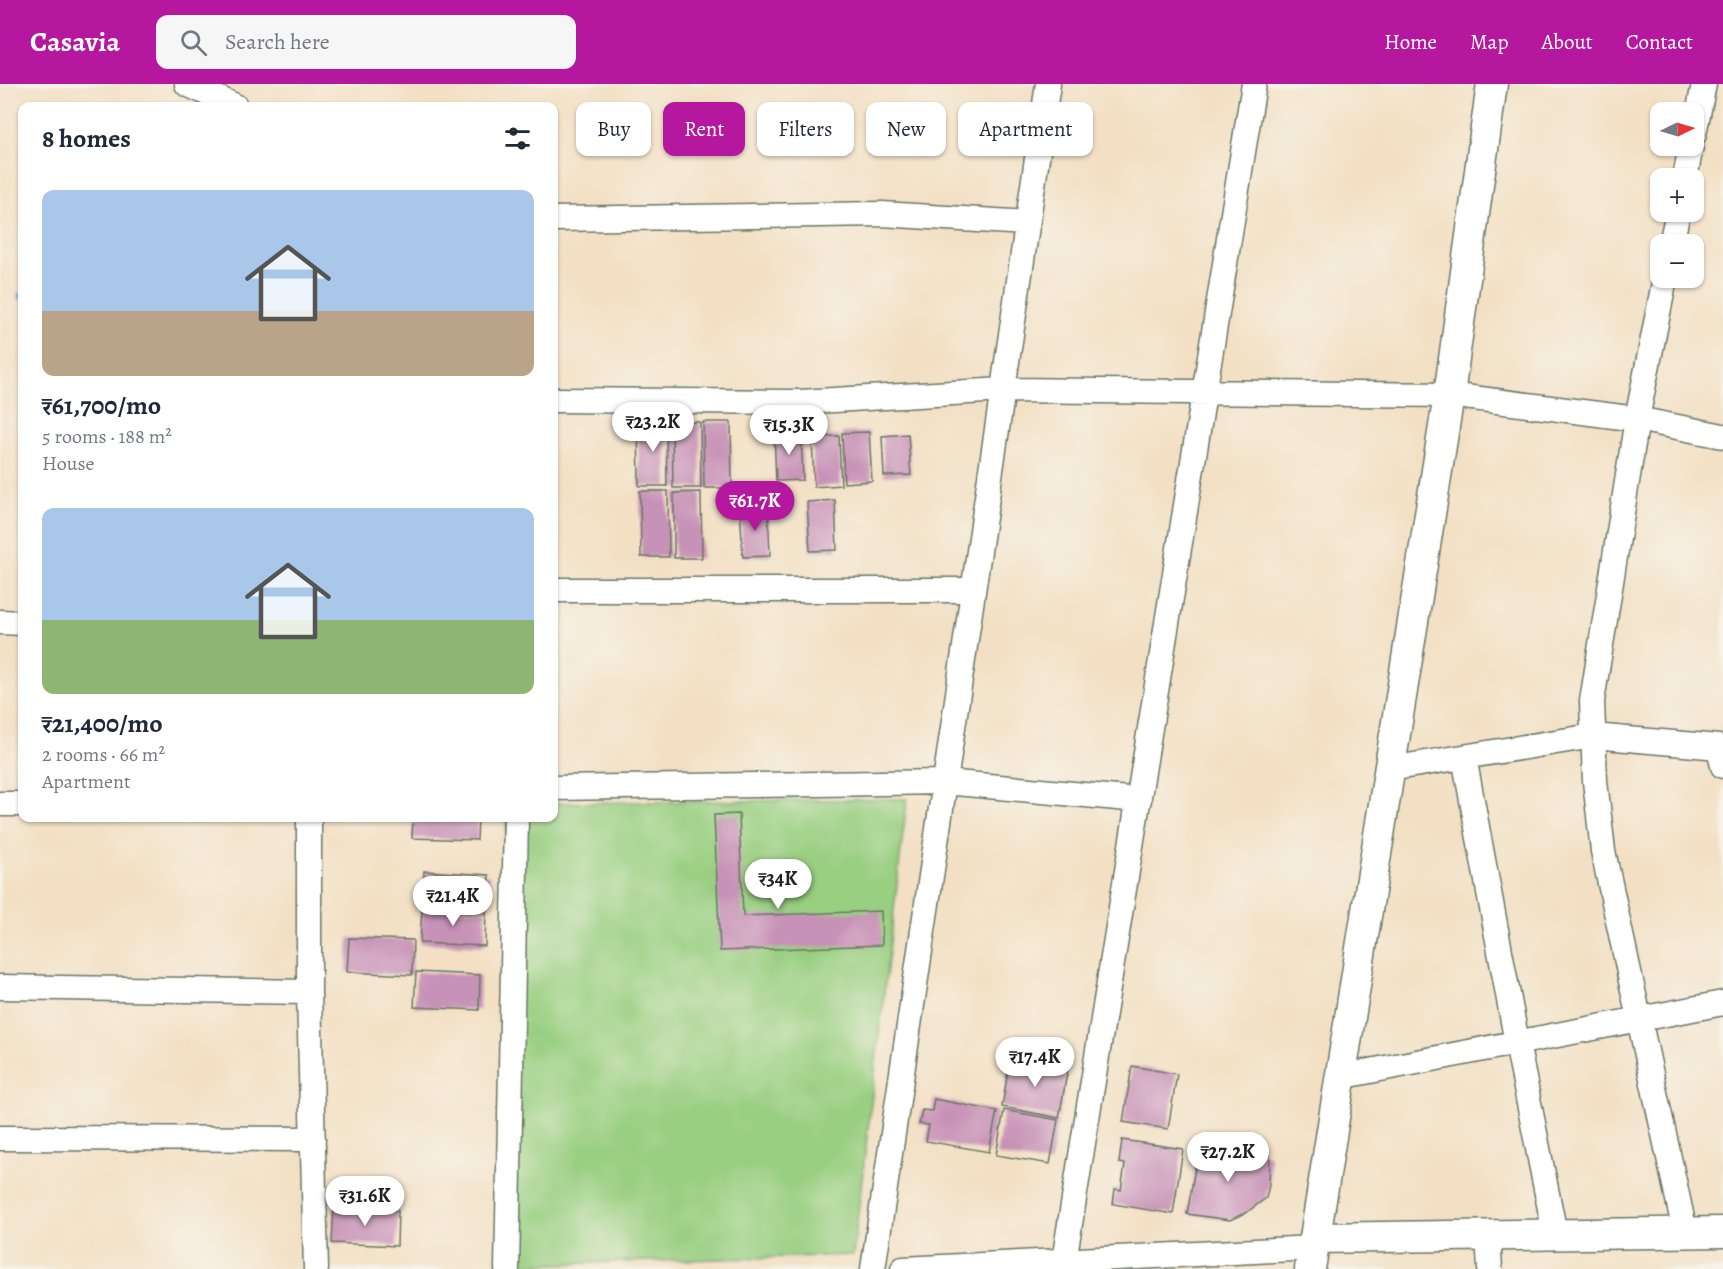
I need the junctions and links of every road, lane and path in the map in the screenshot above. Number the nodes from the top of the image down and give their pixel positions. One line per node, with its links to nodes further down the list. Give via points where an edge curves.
1 (187, 84): 6 (street)
2 (1047, 84): 9 (street)
3 (1254, 84): 12 (street)
4 (1492, 84): 13 (street)
5 (1704, 84): 7 (street)
6 (226, 102)
7 (1700, 102)
8 (558, 219): 9 (street, via 882,214)
9 (1027, 223): 11 (street)
10 (1663, 288): 15 (street)
11 (1003, 390): 12 (street); 14 (street, via 800,402); 18 (street)
12 (1204, 391): 13 (street); 27 (street)
13 (1449, 395): 15 (street); 24 (street)
14 (558, 400)
15 (1636, 419): 16 (street); 21 (street, via 1592,701)
16 (1723, 435)
17 (558, 590): 18 (street)
18 (973, 590): 25 (street)
19 (0, 622): 20 (street)
20 (18, 622)
21 (1593, 736): 22 (street); 23 (street); 35 (street, via 1603,851)
22 (1722, 754)
23 (1464, 757): 24 (street); 36 (street)
24 (1389, 769): 37 (street)
25 (945, 782): 26 (street); 27 (street); 48 (street)
26 (558, 788)
27 (1139, 800): 45 (street)
28 (0, 804): 29 (street)
29 (18, 804)
30 (309, 822): 33 (street)
31 (516, 822): 47 (street)
32 (0, 987): 33 (street)
33 (309, 992): 39 (street)
34 (1723, 1003): 35 (street)
35 (1639, 1019): 36 (street); 40 (street)
36 (1517, 1043): 37 (street); 42 (street)
37 (1339, 1077): 44 (street)
38 (0, 1138): 39 (street)
39 (313, 1139): 46 (street)
40 (1685, 1232): 41 (street); 42 (street)
41 (1723, 1232)
42 (1555, 1234): 43 (street)
43 (1488, 1235): 44 (street); 50 (street)
44 (1312, 1252): 45 (street)
45 (1064, 1261): 49 (street)
46 (316, 1269)
47 (507, 1269)
48 (873, 1269)
49 (903, 1269)
50 (1490, 1269)

